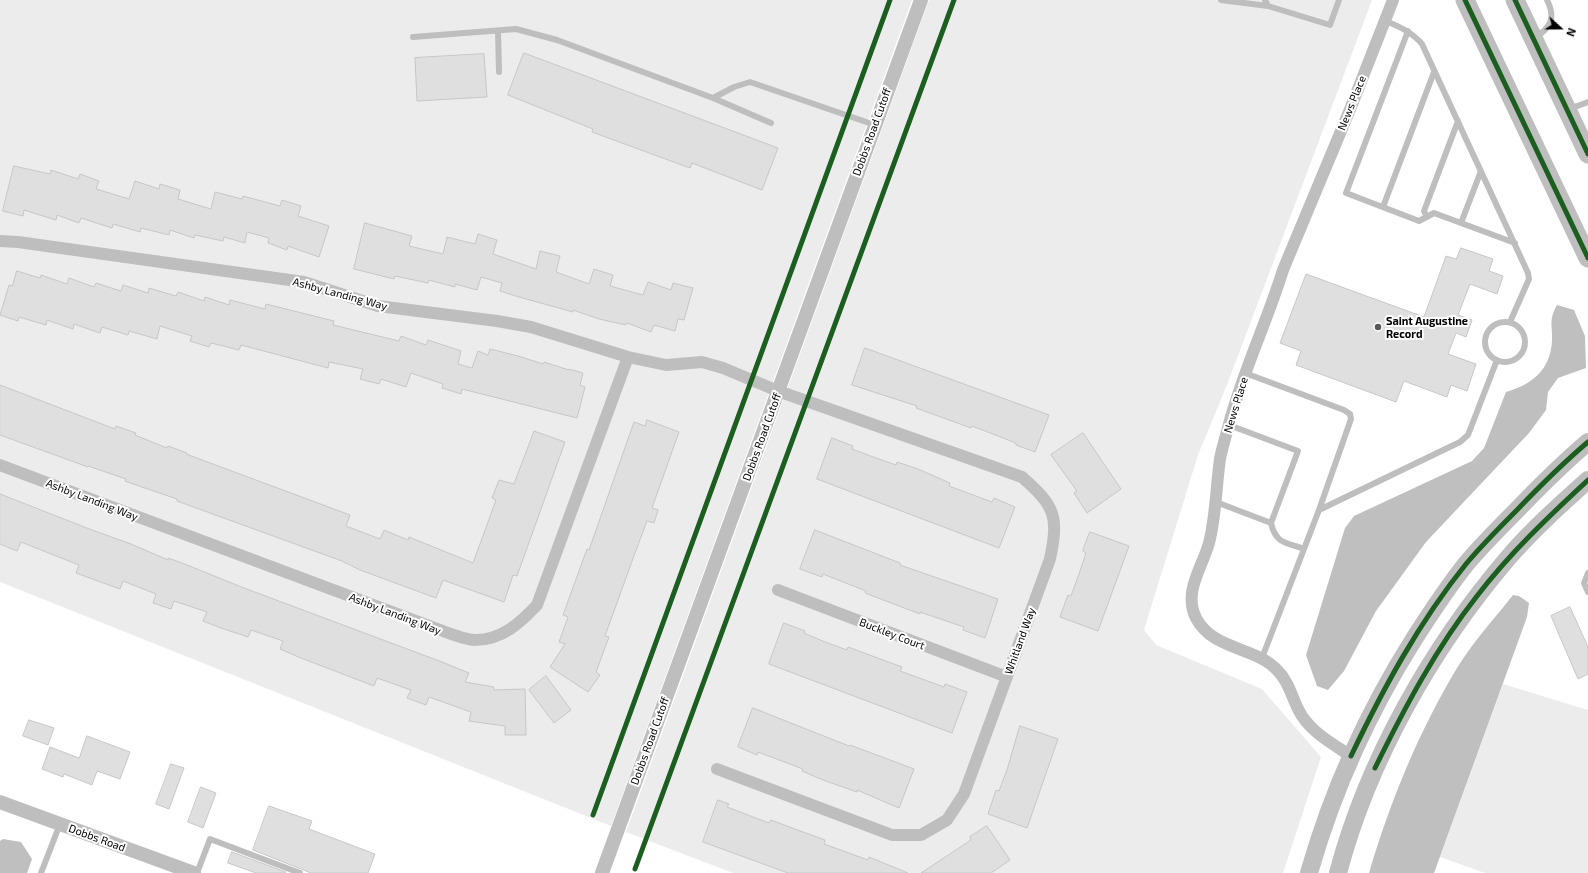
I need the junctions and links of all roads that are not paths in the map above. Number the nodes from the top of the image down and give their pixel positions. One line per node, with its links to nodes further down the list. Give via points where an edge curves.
1 (921, 0): 22 (street, Dobbs Road Cutoff)
2 (1221, 0): 9 (lane)
3 (1265, 0): 9 (lane)
4 (1339, 0): 9 (lane, via 1330,25)
5 (1393, 0): 10 (street, News Place)
6 (1465, 0): 30 (highway)
7 (1515, 0): 14 (highway)
8 (1547, 0): 14 (lane, via 1552,17 1546,30)
9 (1268, 6)
10 (1385, 21): 12 (lane); 34 (street, News Place, via 1306,211)
11 (498, 30): 13 (lane); 15 (lane); 17 (lane, via 516,29 557,40)
12 (1408, 31): 16 (lane, via 1422,44); 25 (lane, via 1346,193)
13 (413, 37)
14 (1533, 39): 19 (highway)
15 (499, 72)
16 (1434, 72): 20 (lane); 25 (lane)
17 (713, 98): 21 (lane); 22 (lane, via 750,82)
18 (1588, 102): 19 (lane)
19 (1567, 110): 23 (highway)
20 (1458, 121): 24 (lane); 26 (lane, via 1424,211)
21 (771, 123)
22 (875, 126): 35 (street, Dobbs Road Cutoff)
23 (1588, 154)
24 (1481, 171): 27 (lane); 29 (lane)
25 (1383, 207): 26 (lane, via 1419,221)
26 (1427, 217): 27 (lane, via 1434,213)
27 (1461, 223): 29 (lane)
28 (0, 241): 32 (street, Ashby Landing Way, via 304,282 378,306 531,327)
29 (1516, 243): 31 (lane, via 1528,279)
30 (1588, 258)
31 (1510, 322): 33 (lane, via 1497,323 1487,332 1487,352); 33 (lane, via 1524,335 1524,348 1510,361)
32 (628, 357): 35 (street, Ashby Landing Way, via 666,365 702,362); 38 (street, Ashby Landing Way, via 537,605 519,624 496,637 474,640 451,634)
33 (1497, 360): 41 (lane, via 1468,435 1460,442)
34 (1245, 374): 36 (street, News Place); 41 (lane, via 1350,414 1351,419)
35 (778, 391): 48 (street, Whitland Way, via 1022,477 1042,495 1052,513 1056,533 1050,559); 56 (street, Dobbs Road Cutoff)
36 (1229, 425): 40 (street, News Place, via 1220,459); 42 (lane, via 1298,452)
37 (1588, 442): 49 (main road, via 1538,488 1466,564 1402,658 1375,704)
38 (0, 465)
39 (1588, 480): 59 (main road, via 1508,558 1449,636 1398,721 1375,768)
40 (1216, 502): 42 (lane); 47 (street, News Place, via 1209,544 1194,580 1193,605 1196,618 1212,637)
41 (1319, 510): 43 (lane)
42 (1271, 523): 43 (lane, via 1274,535 1278,539)
43 (1304, 549): 47 (lane)
44 (1588, 573): 46 (lane, via 1584,584)
45 (778, 590): 48 (street, Buckley Court)
46 (1588, 592)
47 (1262, 658): 49 (street, News Place, via 1279,671 1302,716 1316,732)
48 (1007, 677): 50 (street, Whitland Way, via 964,794 947,820 921,836 892,835)
49 (1350, 756): 57 (main road); 58 (main road, via 1360,771 1360,779 1329,866)
50 (717, 769)
51 (0, 802): 52 (street, Dobbs Road)
52 (60, 824): 53 (lane); 54 (street, Dobbs Road)
53 (41, 873)
54 (195, 873): 55 (lane, via 210,839)
55 (300, 873)
56 (602, 873)
57 (1309, 873)
58 (1333, 873)
59 (1338, 873)

